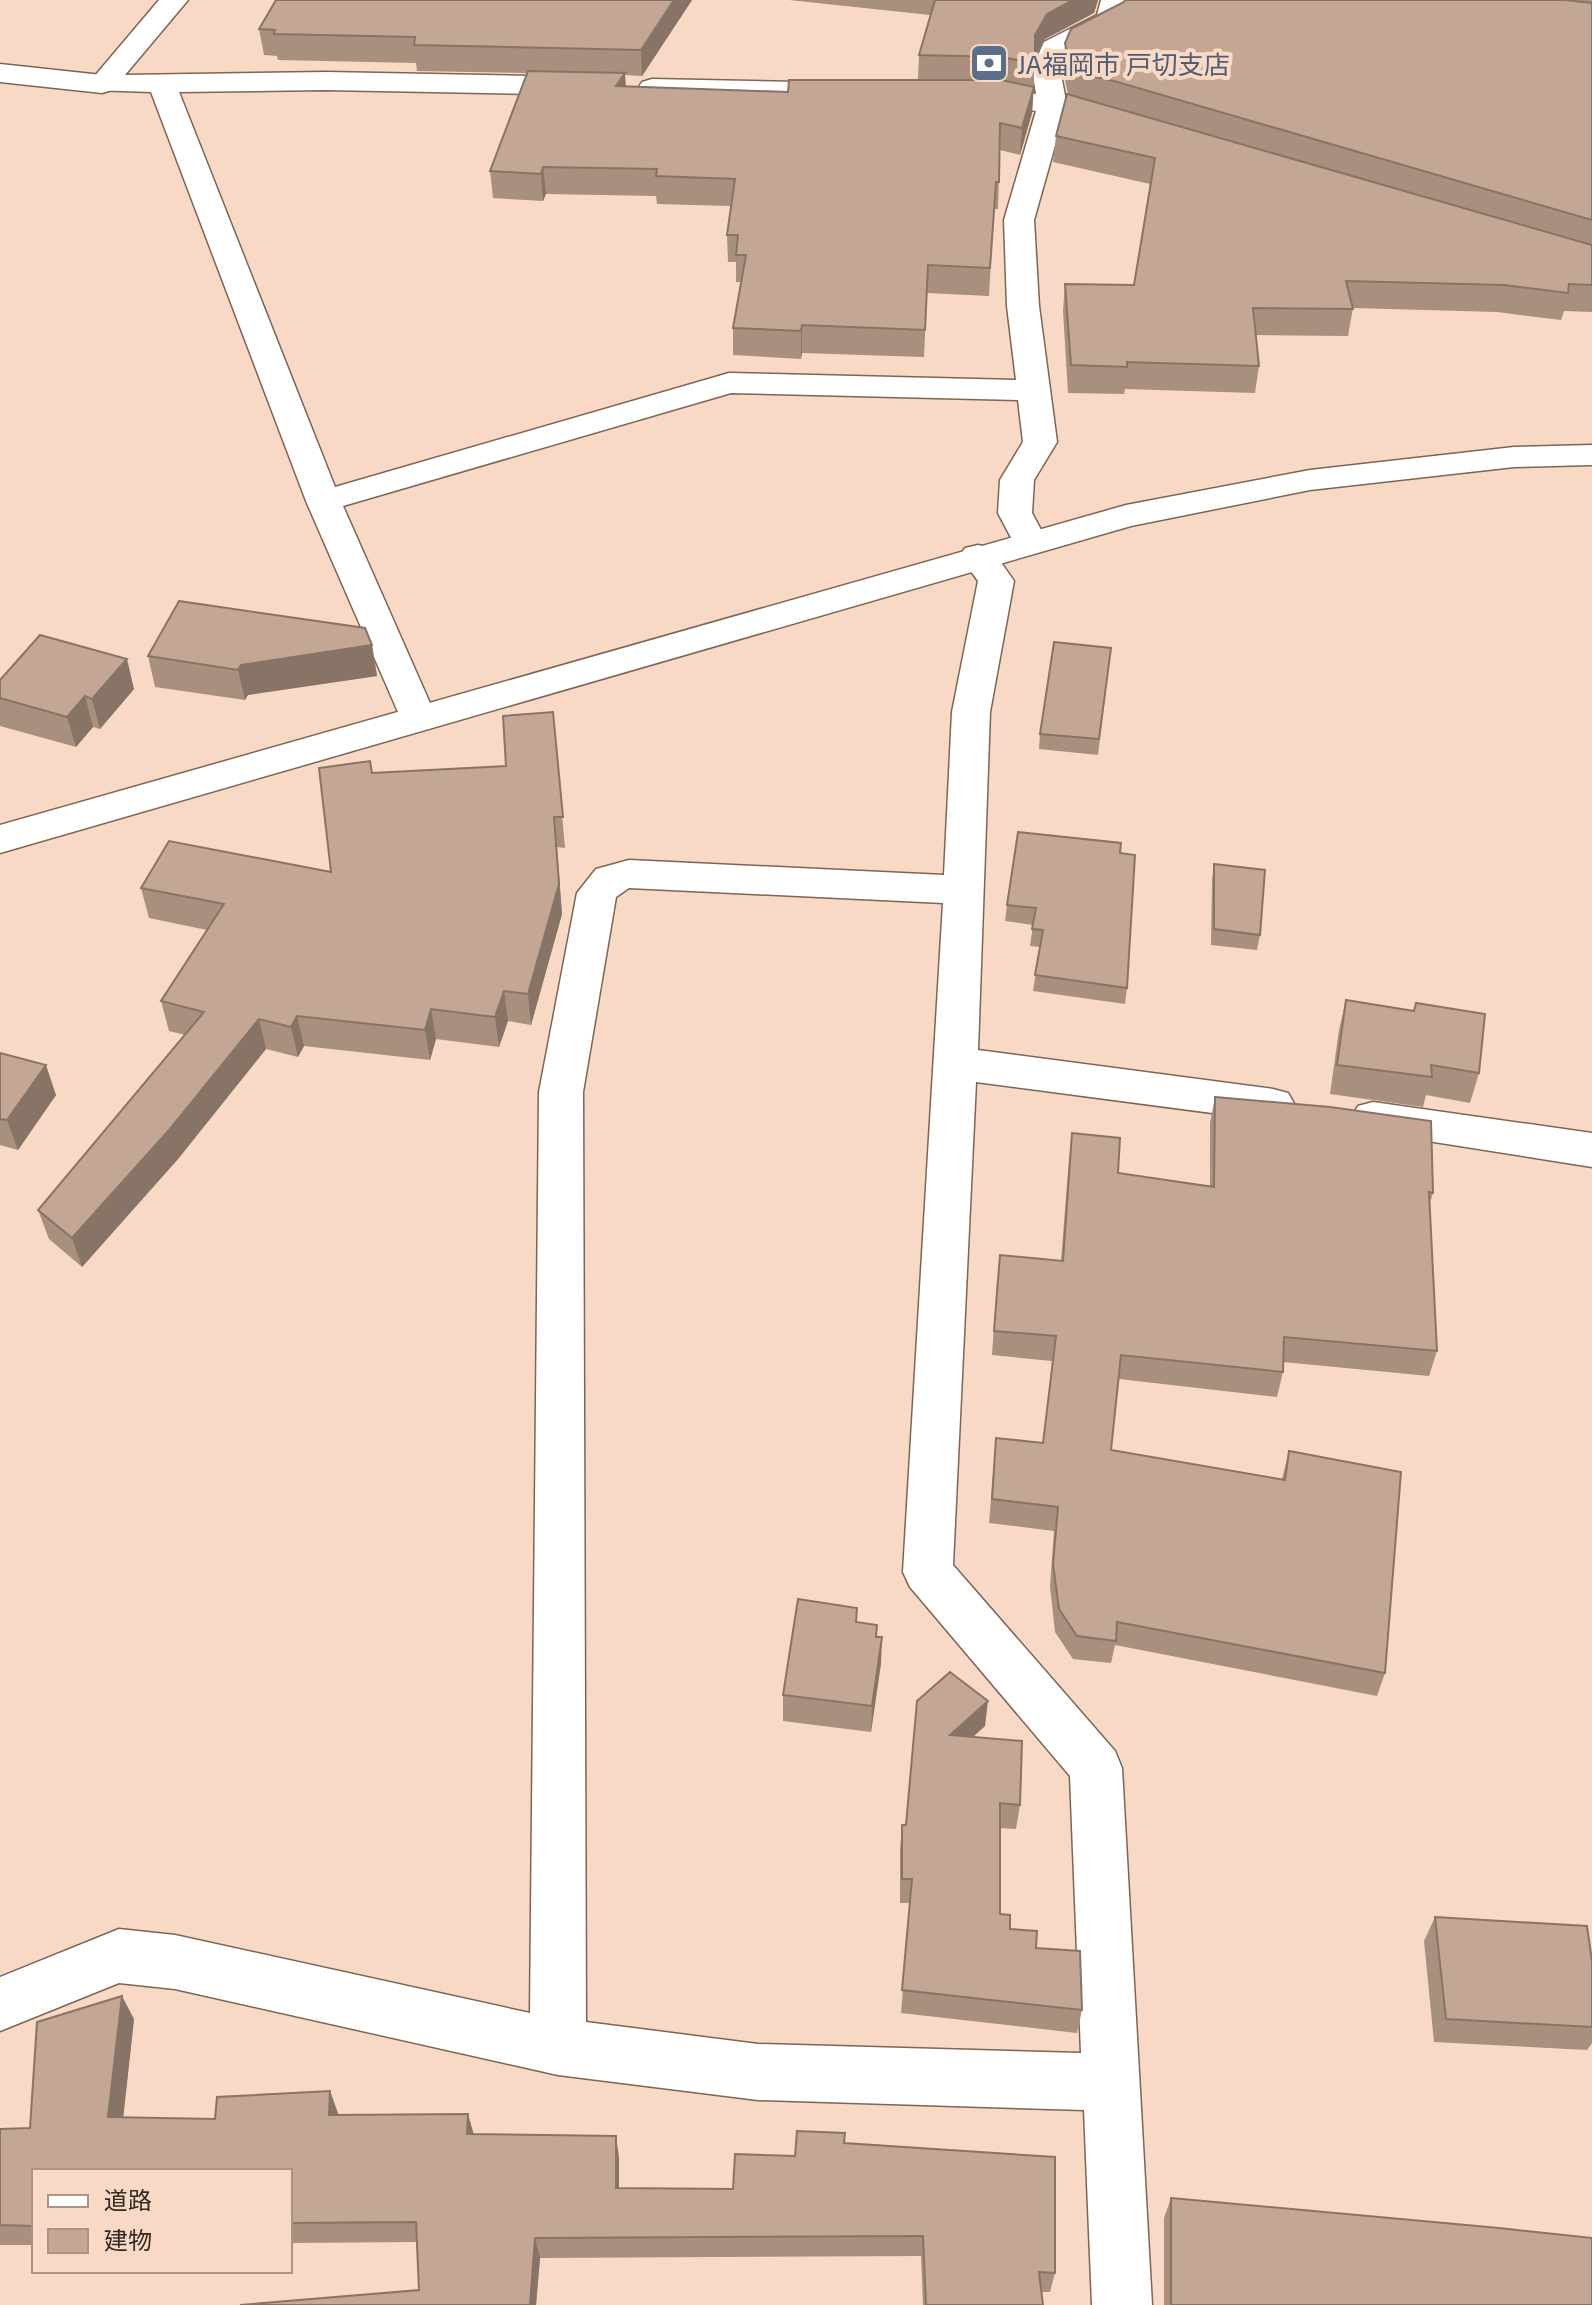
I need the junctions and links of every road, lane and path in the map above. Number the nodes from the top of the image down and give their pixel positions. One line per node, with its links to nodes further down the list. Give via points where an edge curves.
1 (174, 0): 4 (street)
2 (1115, 0): 8 (street, via 1110,19 1054,48 1046,69)
3 (0, 73): 4 (street)
4 (102, 84): 5 (street)
5 (162, 84): 6 (street, via 326,81); 12 (street)
6 (875, 92)
7 (938, 94): 8 (street, via 1000,95)
8 (1052, 105): 9 (street); 10 (street, via 1019,220)
9 (1146, 129)
10 (1034, 390): 12 (street, via 729,383); 13 (street, via 1040,442 1017,480 1015,513)
11 (1592, 455): 13 (street, via 1514,457 1310,480)
12 (323, 501): 15 (street)
13 (1029, 541): 14 (street)
14 (978, 556): 15 (street); 17 (street, via 996,581 971,712)
15 (418, 719): 16 (street)
16 (0, 839)
17 (963, 890): 18 (street); 21 (street, via 629,874 610,879 597,893 561,1092)
18 (956, 1063): 19 (street); 22 (street, via 928,1572 1096,1768)
19 (1592, 1150)
20 (0, 2004): 21 (street, via 119,1956 175,1962)
21 (558, 2047): 22 (street, via 758,2072)
22 (1113, 2082): 23 (street)
23 (1122, 2305)

